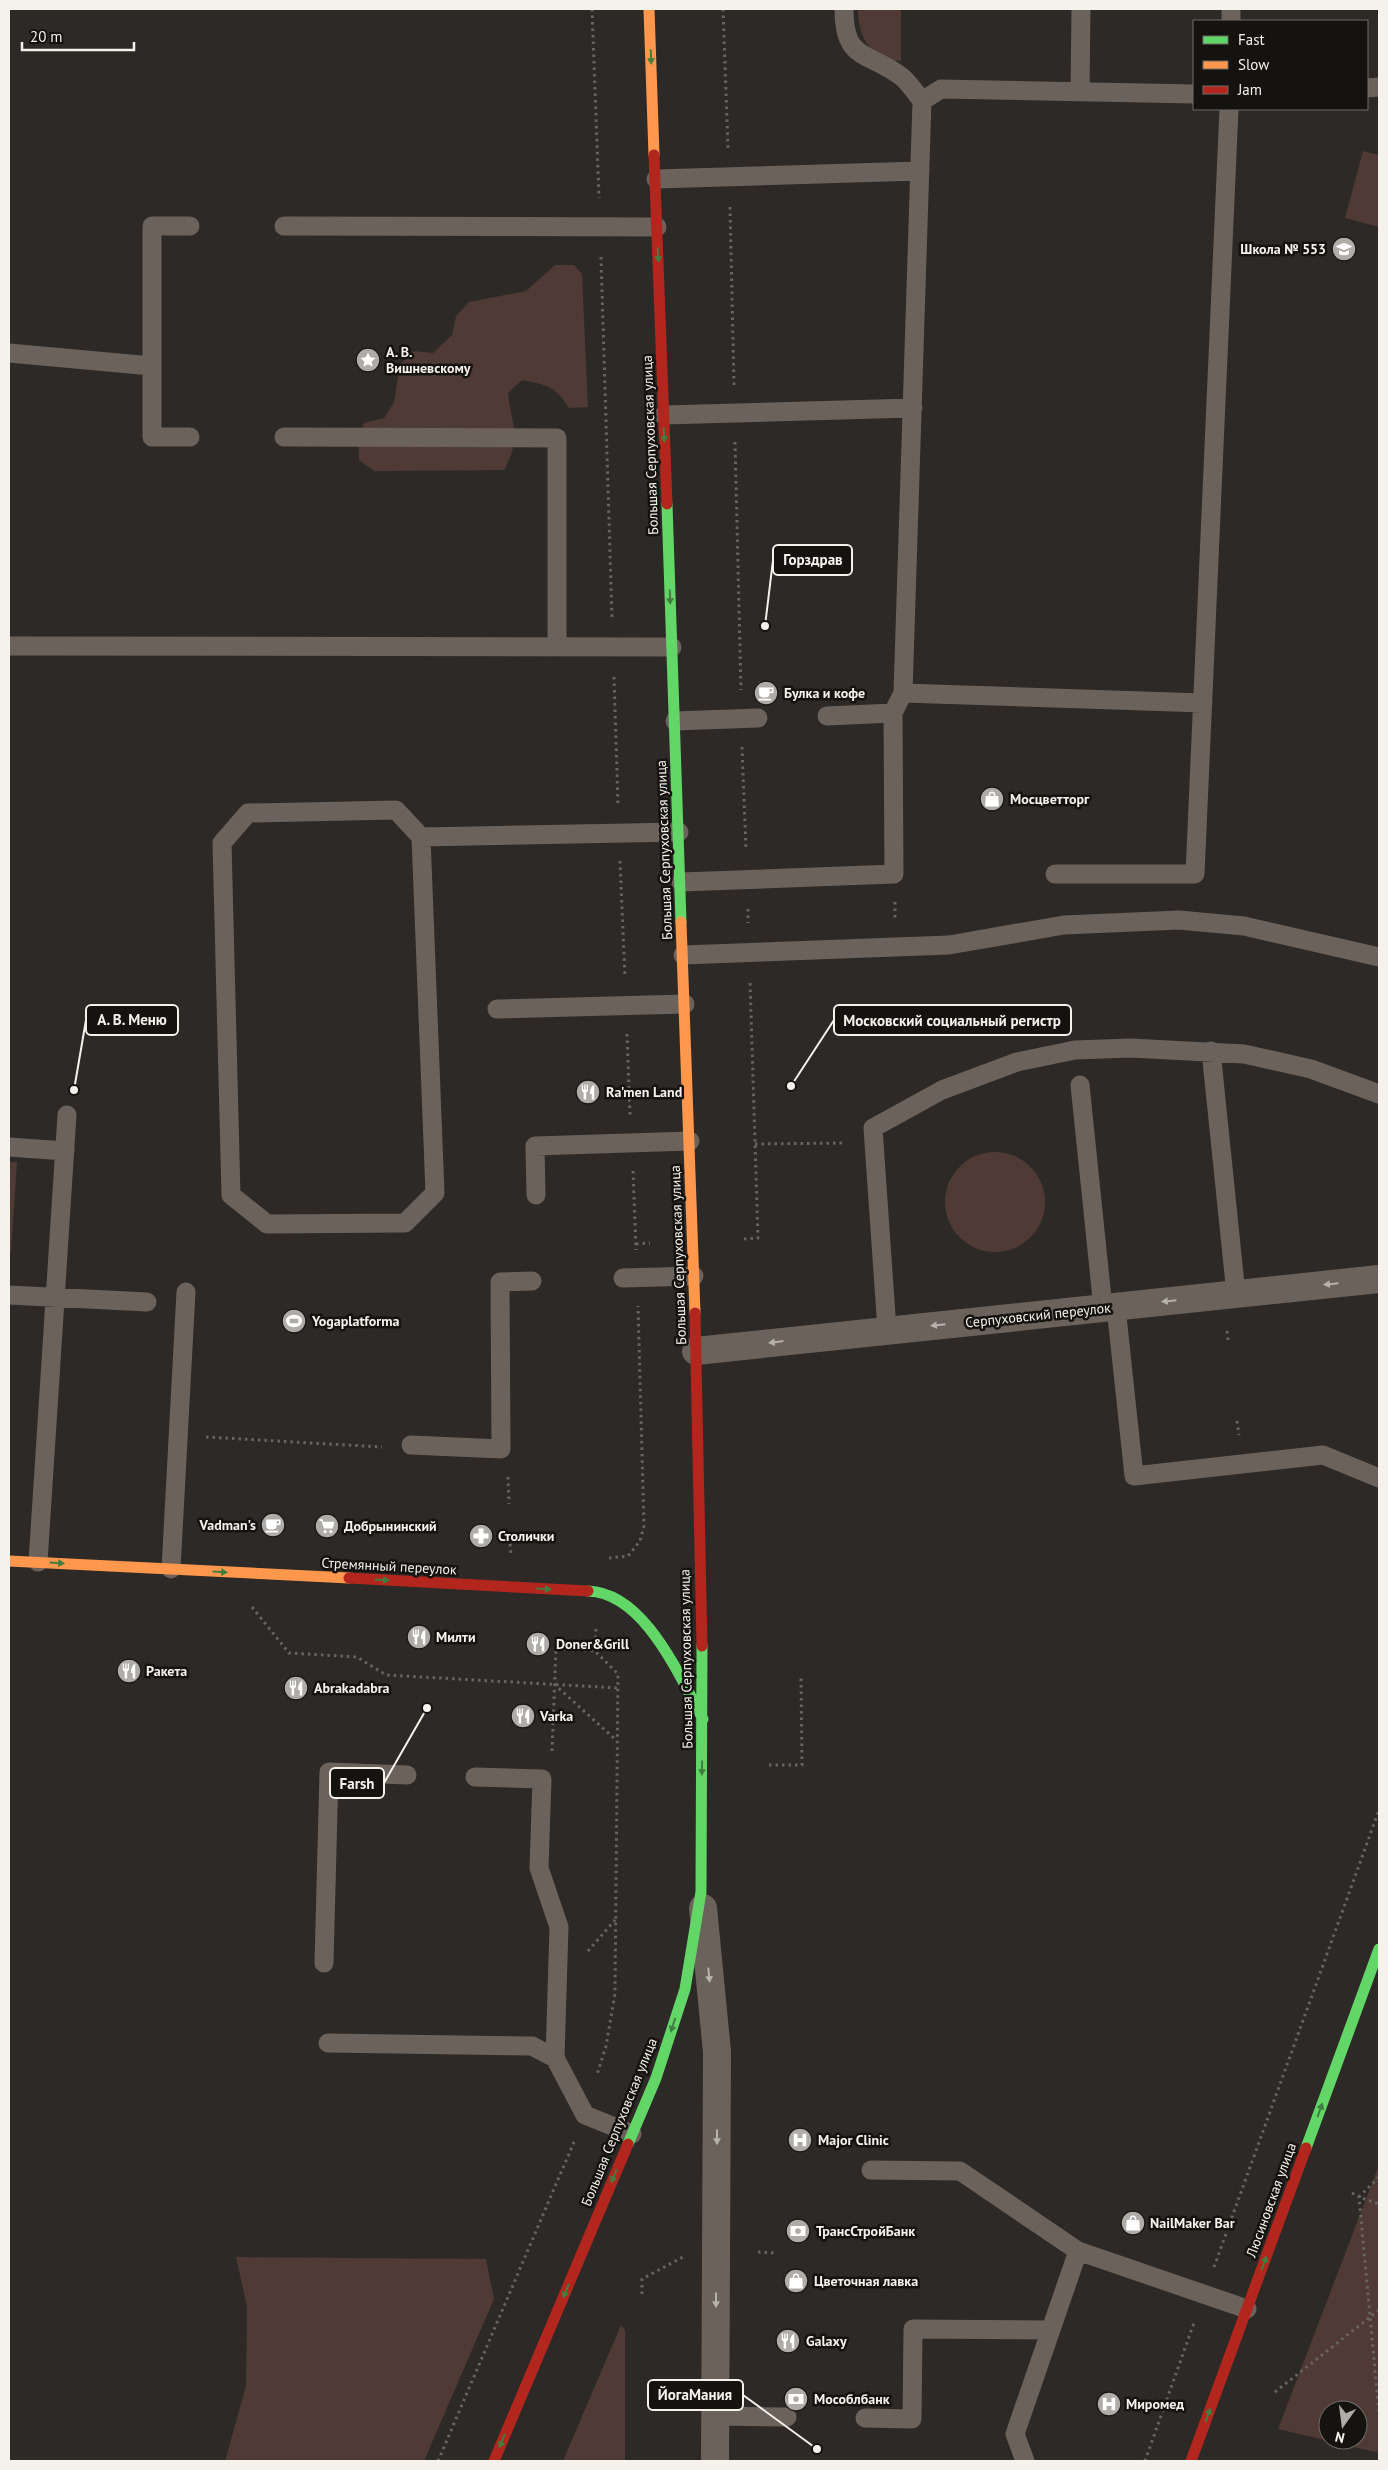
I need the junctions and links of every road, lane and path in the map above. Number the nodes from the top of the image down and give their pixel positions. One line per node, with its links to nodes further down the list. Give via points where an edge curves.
1 (649, 9): 11 (main road, Большая Серпуховская улица, one-way to 11)
2 (723, 9): 10 (path)
3 (844, 9): 7 (lane, via 848,42 860,55 880,62 903,78)
4 (1082, 9): 5 (lane)
5 (1080, 92): 6 (lane); 7 (lane, via 941,89)
6 (1193, 94)
7 (922, 101): 9 (lane)
8 (1229, 110): 26 (lane)
9 (920, 171): 10 (lane); 17 (lane)
10 (729, 176): 11 (lane); 18 (path)
11 (656, 179): 14 (main road, Большая Серпуховская улица)
12 (190, 226): 16 (lane, via 152,226)
13 (284, 226): 14 (lane)
14 (657, 227): 19 (main road, Большая Серпуховская улица, one-way to 19)
15 (9, 353): 16 (lane)
16 (152, 366): 20 (lane, via 152,437)
17 (912, 408): 18 (lane); 25 (lane)
18 (734, 413): 19 (lane); 29 (path)
19 (664, 415): 24 (main road, Большая Серпуховская улица, one-way to 24)
20 (190, 437)
21 (284, 437): 23 (lane, via 557,438)
22 (9, 646): 23 (lane)
23 (557, 647): 24 (lane)
24 (672, 647): 30 (main road, Большая Серпуховская улица)
25 (903, 693): 26 (lane); 27 (lane)
26 (1203, 703): 34 (lane, via 1195,874)
27 (893, 713): 28 (lane); 33 (lane)
28 (827, 716)
29 (750, 718): 30 (lane); 35 (path)
30 (675, 721): 31 (main road, Большая Серпуховская улица)
31 (679, 832): 32 (lane); 36 (main road, Большая Серпуховская улица)
32 (421, 837): 32 (lane, via 435,1193 405,1223 267,1224 232,1195 222,843 248,812 396,810)
33 (894, 874): 35 (lane); 37 (path)
34 (1055, 874)
35 (746, 879): 36 (lane); 38 (path)
36 (680, 882): 39 (main road, Большая Серпуховская улица)
37 (895, 947): 38 (lane); 40 (lane, via 949,945 1064,925 1179,920 1244,926)
38 (749, 953): 39 (lane); 49 (path)
39 (683, 955): 41 (main road, Большая Серпуховская улица)
40 (1379, 957)
41 (685, 1004): 42 (lane); 47 (main road, Большая Серпуховская улица)
42 (497, 1009)
43 (1211, 1051): 45 (lane, via 1244,1054 1311,1069); 48 (lane, via 1075,1050 1017,1062 942,1090 873,1128); 60 (lane)
44 (1080, 1084): 64 (lane)
45 (1379, 1094)
46 (68, 1115): 51 (lane)
47 (690, 1141): 52 (lane, via 535,1146); 55 (main road, Большая Серпуховская улица)
48 (874, 1142): 49 (path); 65 (lane)
49 (755, 1144): 53 (path, via 758,1238)
50 (9, 1147): 51 (lane)
51 (65, 1151): 62 (lane)
52 (536, 1194)
53 (744, 1239)
54 (650, 1243): 56 (path, via 636,1244)
55 (694, 1276): 56 (lane); 68 (main road, Большая Серпуховская улица)
56 (630, 1278): 75 (path, via 644,1526 640,1541 628,1556)
57 (1379, 1279): 60 (street, Серпуховский переулок, one-way to 60)
58 (532, 1281): 70 (lane, via 500,1282 501,1449)
59 (186, 1292): 69 (lane)
60 (1236, 1294): 64 (street, Серпуховский переулок, one-way to 64)
61 (9, 1295): 62 (lane)
62 (55, 1298): 63 (lane); 77 (lane)
63 (147, 1302)
64 (1110, 1307): 65 (street, Серпуховский переулок, one-way to 65); 72 (lane, via 1134,1476 1323,1455)
65 (887, 1330): 68 (street, Серпуховский переулок, one-way to 68)
66 (1227, 1331): 67 (path)
67 (1228, 1340)
68 (696, 1351): 84 (main road, Большая Серпуховская улица)
69 (178, 1435): 71 (path); 78 (lane)
70 (412, 1445)
71 (384, 1448)
72 (1379, 1478)
73 (510, 1544): 74 (path)
74 (511, 1554)
75 (599, 1559)
76 (9, 1561): 77 (main road, Стремянный переулок)
77 (38, 1562): 78 (main road, Стремянный переулок, one-way to 78)
78 (171, 1569): 84 (main road, Стремянный переулок, one-way to 84, via 597,1591 625,1603 658,1639)
79 (249, 1602): 82 (path, via 289,1653 357,1657 386,1675)
80 (596, 1623): 82 (path, via 594,1651 556,1649)
81 (801, 1678): 87 (path, via 802,1765)
82 (554, 1684): 83 (path); 85 (path); 86 (path)
83 (618, 1688)
84 (703, 1719): 91 (main road, Большая Серпуховская улица, one-way to 91)
85 (616, 1740)
86 (552, 1745)
87 (770, 1765)
88 (407, 1774): 93 (lane, via 330,1772)
89 (475, 1776): 95 (lane, via 542,1778 540,1868 559,1927)
90 (1379, 1810): 107 (path)
91 (701, 1892): 96 (main road, Большая Серпуховская улица, one-way to 96, via 685,1989 656,2078); 114 (street, one-way to 114, via 717,2052)
92 (1379, 1949): 108 (main road, Люсиновская улица, one-way to 92)
93 (324, 1963)
94 (328, 2043): 95 (lane, via 532,2046)
95 (555, 2058): 96 (lane, via 585,2115)
96 (632, 2134): 117 (main road, Большая Серпуховская улица, one-way to 117)
97 (871, 2170): 102 (lane, via 960,2171)
98 (1379, 2177): 100 (path)
99 (1352, 2193): 100 (path)
100 (1359, 2197): 101 (path); 110 (path)
101 (1379, 2204)
102 (1078, 2251): 107 (lane); 111 (lane)
103 (758, 2252): 105 (path)
104 (691, 2253): 106 (path, via 642,2279)
105 (774, 2253)
106 (642, 2294)
107 (1205, 2294): 108 (lane); 120 (path)
108 (1247, 2308): 121 (main road, Люсиновская улица, one-way to 108)
109 (1379, 2310): 110 (path)
110 (1370, 2317): 112 (path); 113 (path)
111 (1051, 2330): 116 (lane, via 913,2329 912,2419); 119 (lane, via 1016,2434)
112 (1275, 2392)
113 (1379, 2413)
114 (716, 2416): 115 (lane); 118 (street)
115 (787, 2417)
116 (865, 2418)
117 (494, 2461)
118 (715, 2461)
119 (1025, 2461)
120 (1145, 2461)
121 (1191, 2461)

